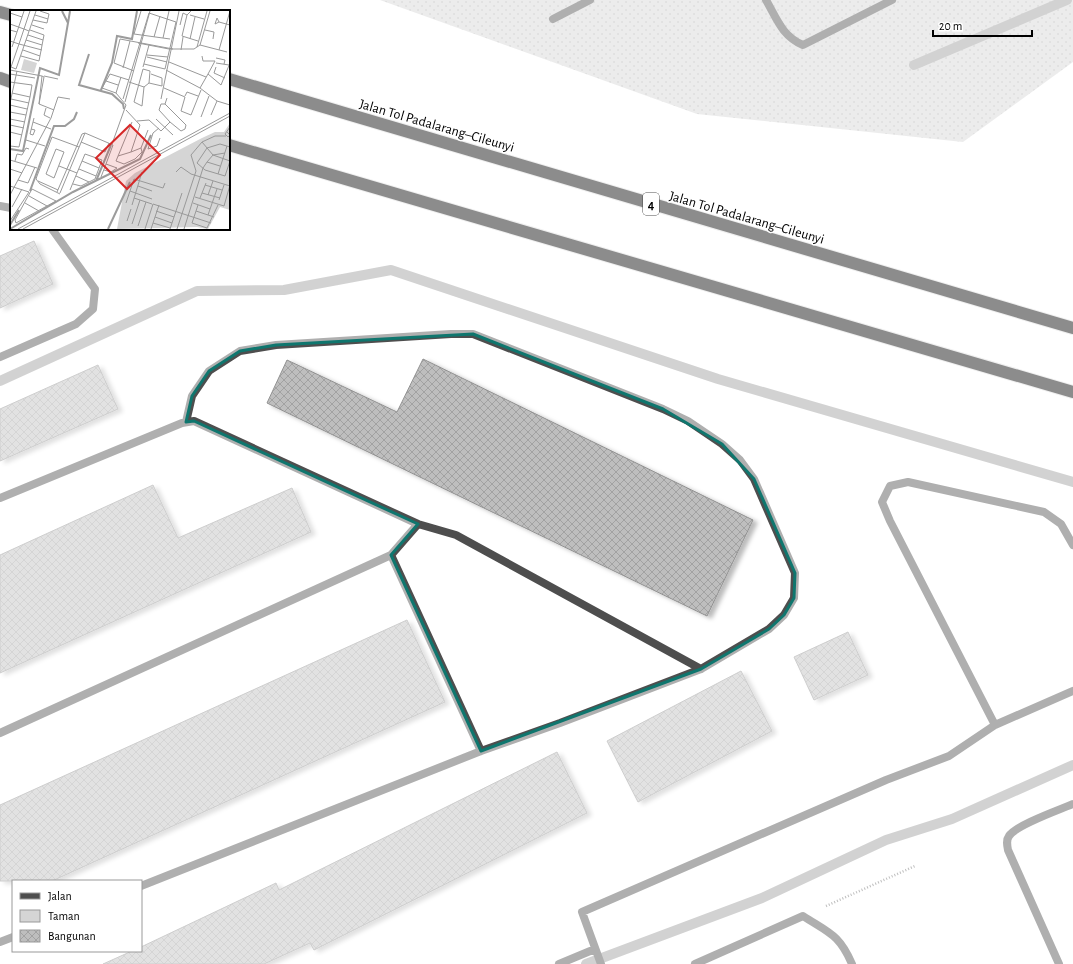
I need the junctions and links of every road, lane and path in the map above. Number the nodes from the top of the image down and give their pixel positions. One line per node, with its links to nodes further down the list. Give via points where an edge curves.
1 (590, 0): 6 (street)
2 (766, 0): 3 (street, via 783,30 792,40 803,45)
3 (892, 0)
4 (0, 12): 5 (highway)
5 (10, 15)
6 (553, 19)
7 (0, 78): 9 (highway)
8 (230, 80): 14 (highway, Jalan Tol Padalarang–Cileunyi / 4)
9 (10, 82)
10 (230, 145): 16 (highway)
11 (0, 206): 12 (street)
12 (10, 208)
13 (53, 230): 15 (street, via 95,289 93,309 76,324)
14 (1073, 328)
15 (0, 357)
16 (1073, 392)
17 (186, 422): 18 (street); 19 (street, via 198,423); 22 (street, via 192,396 209,371 240,351 276,345 451,334 473,334 663,408 688,421 740,460 754,479 796,573 794,598 784,616 769,629)
18 (0, 498)
19 (418, 524): 21 (street); 22 (street, via 456,535)
20 (1073, 545): 24 (street, via 1061,524 1044,512 908,482 890,486 882,502)
21 (391, 555): 25 (street); 26 (street)
22 (701, 669): 26 (street)
23 (1073, 691): 24 (street)
24 (995, 725): 33 (street, via 949,756 886,780 582,912)
25 (0, 733)
26 (481, 751): 29 (street)
27 (1073, 804): 37 (street, via 1016,828 1008,837 1008,850)
28 (915, 866): 30 (path)
29 (142, 886)
30 (803, 916): 35 (street); 36 (street, via 831,932 845,948)
31 (12, 937): 32 (street)
32 (0, 942)
33 (598, 956): 34 (street)
34 (559, 964)
35 (695, 964)
36 (852, 964)
37 (1059, 964)

